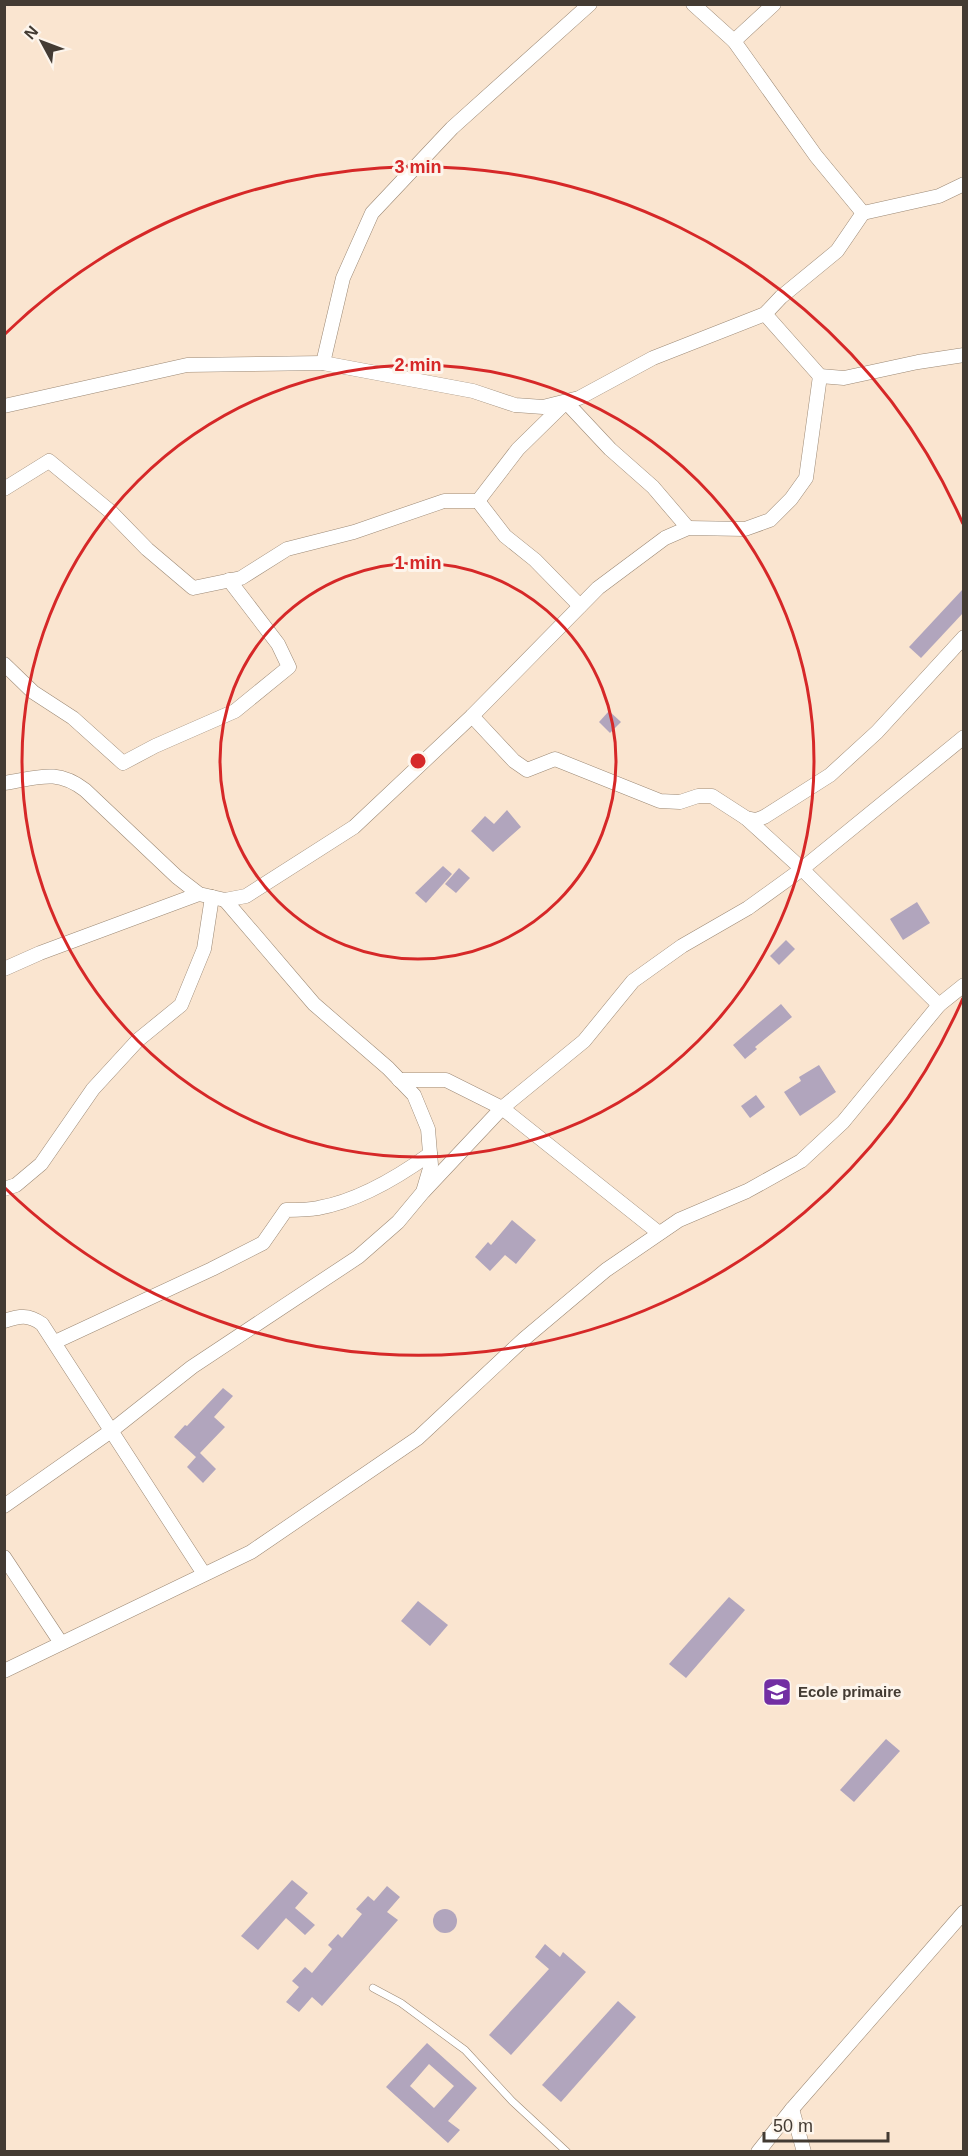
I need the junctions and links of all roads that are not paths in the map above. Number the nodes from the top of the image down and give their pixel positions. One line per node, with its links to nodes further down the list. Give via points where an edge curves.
1 (590, 4): 9 (street, via 452,128 372,213 343,278)
2 (693, 4): 4 (street)
3 (774, 4): 4 (street)
4 (734, 41): 6 (street, via 816,156)
5 (963, 184): 6 (street, via 939,196)
6 (863, 213): 7 (street, via 837,251)
7 (765, 314): 10 (street); 11 (street, via 653,358)
8 (963, 356): 10 (street, via 844,378)
9 (323, 363): 11 (street, via 473,391 515,405 543,407); 12 (street, via 187,365)
10 (820, 376): 15 (street, via 806,478 791,499 770,520 745,530)
11 (566, 402): 14 (street, via 518,449); 15 (street, via 653,487)
12 (4, 406)
13 (4, 489): 16 (street, via 49,461 193,588)
14 (478, 501): 16 (street, via 444,501 354,532 287,549 241,578); 17 (street, via 505,536 536,560)
15 (687, 528): 17 (street, via 665,538)
16 (229, 580): 19 (street, via 278,644 289,667 235,711 123,763)
17 (580, 606): 20 (street)
18 (963, 637): 23 (street, via 877,732 830,775 764,817)
19 (4, 664)
20 (472, 716): 23 (street, via 527,770 555,759 660,801 712,796); 25 (street, via 354,826 246,897)
21 (963, 738): 24 (street)
22 (4, 783): 25 (street, via 56,775 71,779 177,877)
23 (746, 818): 24 (street)
24 (802, 869): 28 (street); 30 (street, via 633,981 584,1041)
25 (212, 897): 26 (street); 29 (street, via 314,1004); 32 (street, via 204,949 181,1005 138,1040 93,1089 41,1164 16,1185)
26 (8, 966)
27 (963, 985): 28 (street)
28 (939, 1005): 34 (street, via 843,1122 801,1161)
29 (399, 1080): 30 (street, via 446,1080); 31 (street, via 414,1095 428,1129)
30 (502, 1108): 33 (street); 34 (street)
31 (430, 1154): 33 (street); 36 (street, via 402,1174 346,1201 286,1210 263,1243)
32 (4, 1189)
33 (423, 1192): 37 (street, via 398,1222 358,1257 192,1367)
34 (659, 1233): 40 (street, via 606,1270 542,1324 418,1438 250,1552)
35 (4, 1321): 36 (street, via 22,1315 33,1318)
36 (55, 1342): 37 (street)
37 (111, 1431): 38 (street); 40 (street)
38 (4, 1506)
39 (4, 1557): 41 (street)
40 (204, 1574): 41 (street)
41 (61, 1643): 42 (street)
42 (4, 1671)
43 (963, 1912): 45 (street)
44 (373, 1988): 46 (lane, via 401,2003 465,2050 512,2101)
45 (792, 2109): 47 (street); 48 (street)
46 (567, 2151)
47 (758, 2151)
48 (804, 2151)

